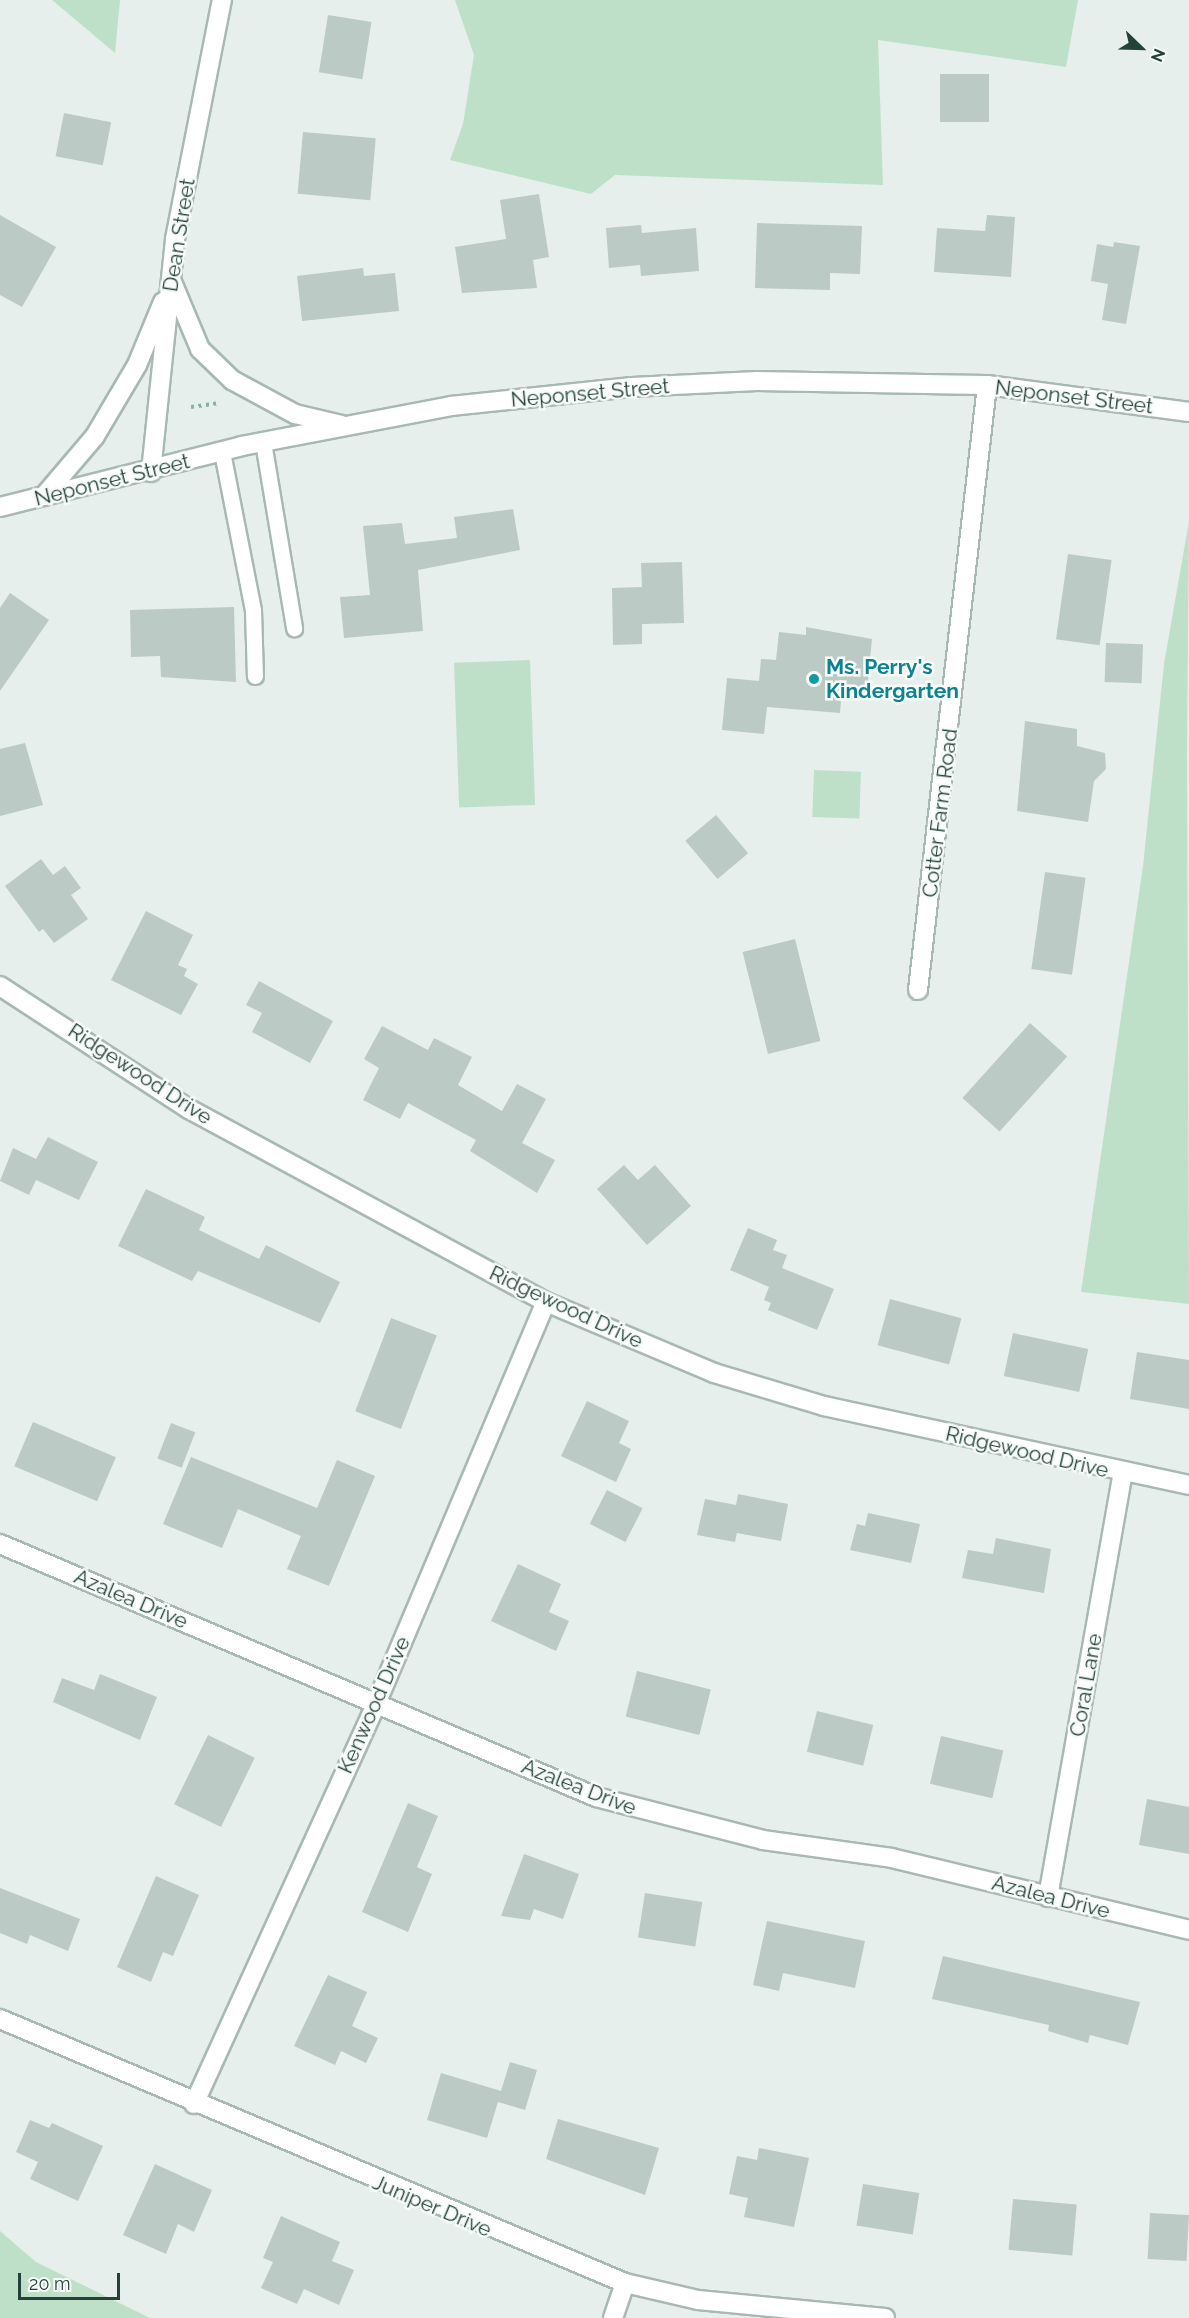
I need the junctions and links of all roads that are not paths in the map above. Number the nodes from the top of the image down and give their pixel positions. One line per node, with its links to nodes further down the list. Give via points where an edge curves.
1 (222, 0): 2 (street, Dean Street)
2 (171, 281): 5 (street, via 200,349 232,380 295,414); 8 (street, Dean Street); 9 (street, via 137,365 95,436)
3 (987, 385): 4 (street, Neponset Street); 5 (street, Neponset Street, via 757,381 632,387 451,406); 14 (street, Cotter Farm Road)
4 (1189, 412)
5 (348, 426): 6 (street, Neponset Street)
6 (263, 442): 7 (street, Neponset Street); 11 (lane)
7 (222, 452): 8 (street, Neponset Street); 12 (lane, via 253,610)
8 (151, 472): 9 (street, Neponset Street)
9 (45, 496): 10 (street, Neponset Street)
10 (0, 507)
11 (294, 628)
12 (255, 676)
13 (0, 986): 15 (street, Ridgewood Drive, via 189,1109)
14 (918, 990)
15 (546, 1302): 16 (street, Ridgewood Drive, via 714,1373 824,1406); 19 (street, Kenwood Drive)
16 (1123, 1473): 17 (street, Ridgewood Drive); 20 (street, Coral Lane)
17 (1189, 1485)
18 (0, 1544): 19 (street, Azalea Drive)
19 (376, 1704): 20 (street, Azalea Drive, via 596,1797 668,1818 763,1840 892,1858); 23 (street, Kenwood Drive)
20 (1048, 1897): 21 (street, Azalea Drive)
21 (1189, 1930)
22 (0, 2019): 23 (street, Juniper Drive)
23 (194, 2104): 24 (street, Juniper Drive)
24 (625, 2283): 25 (street); 26 (street, Juniper Drive, via 698,2300)
25 (613, 2318)
26 (885, 2318)

